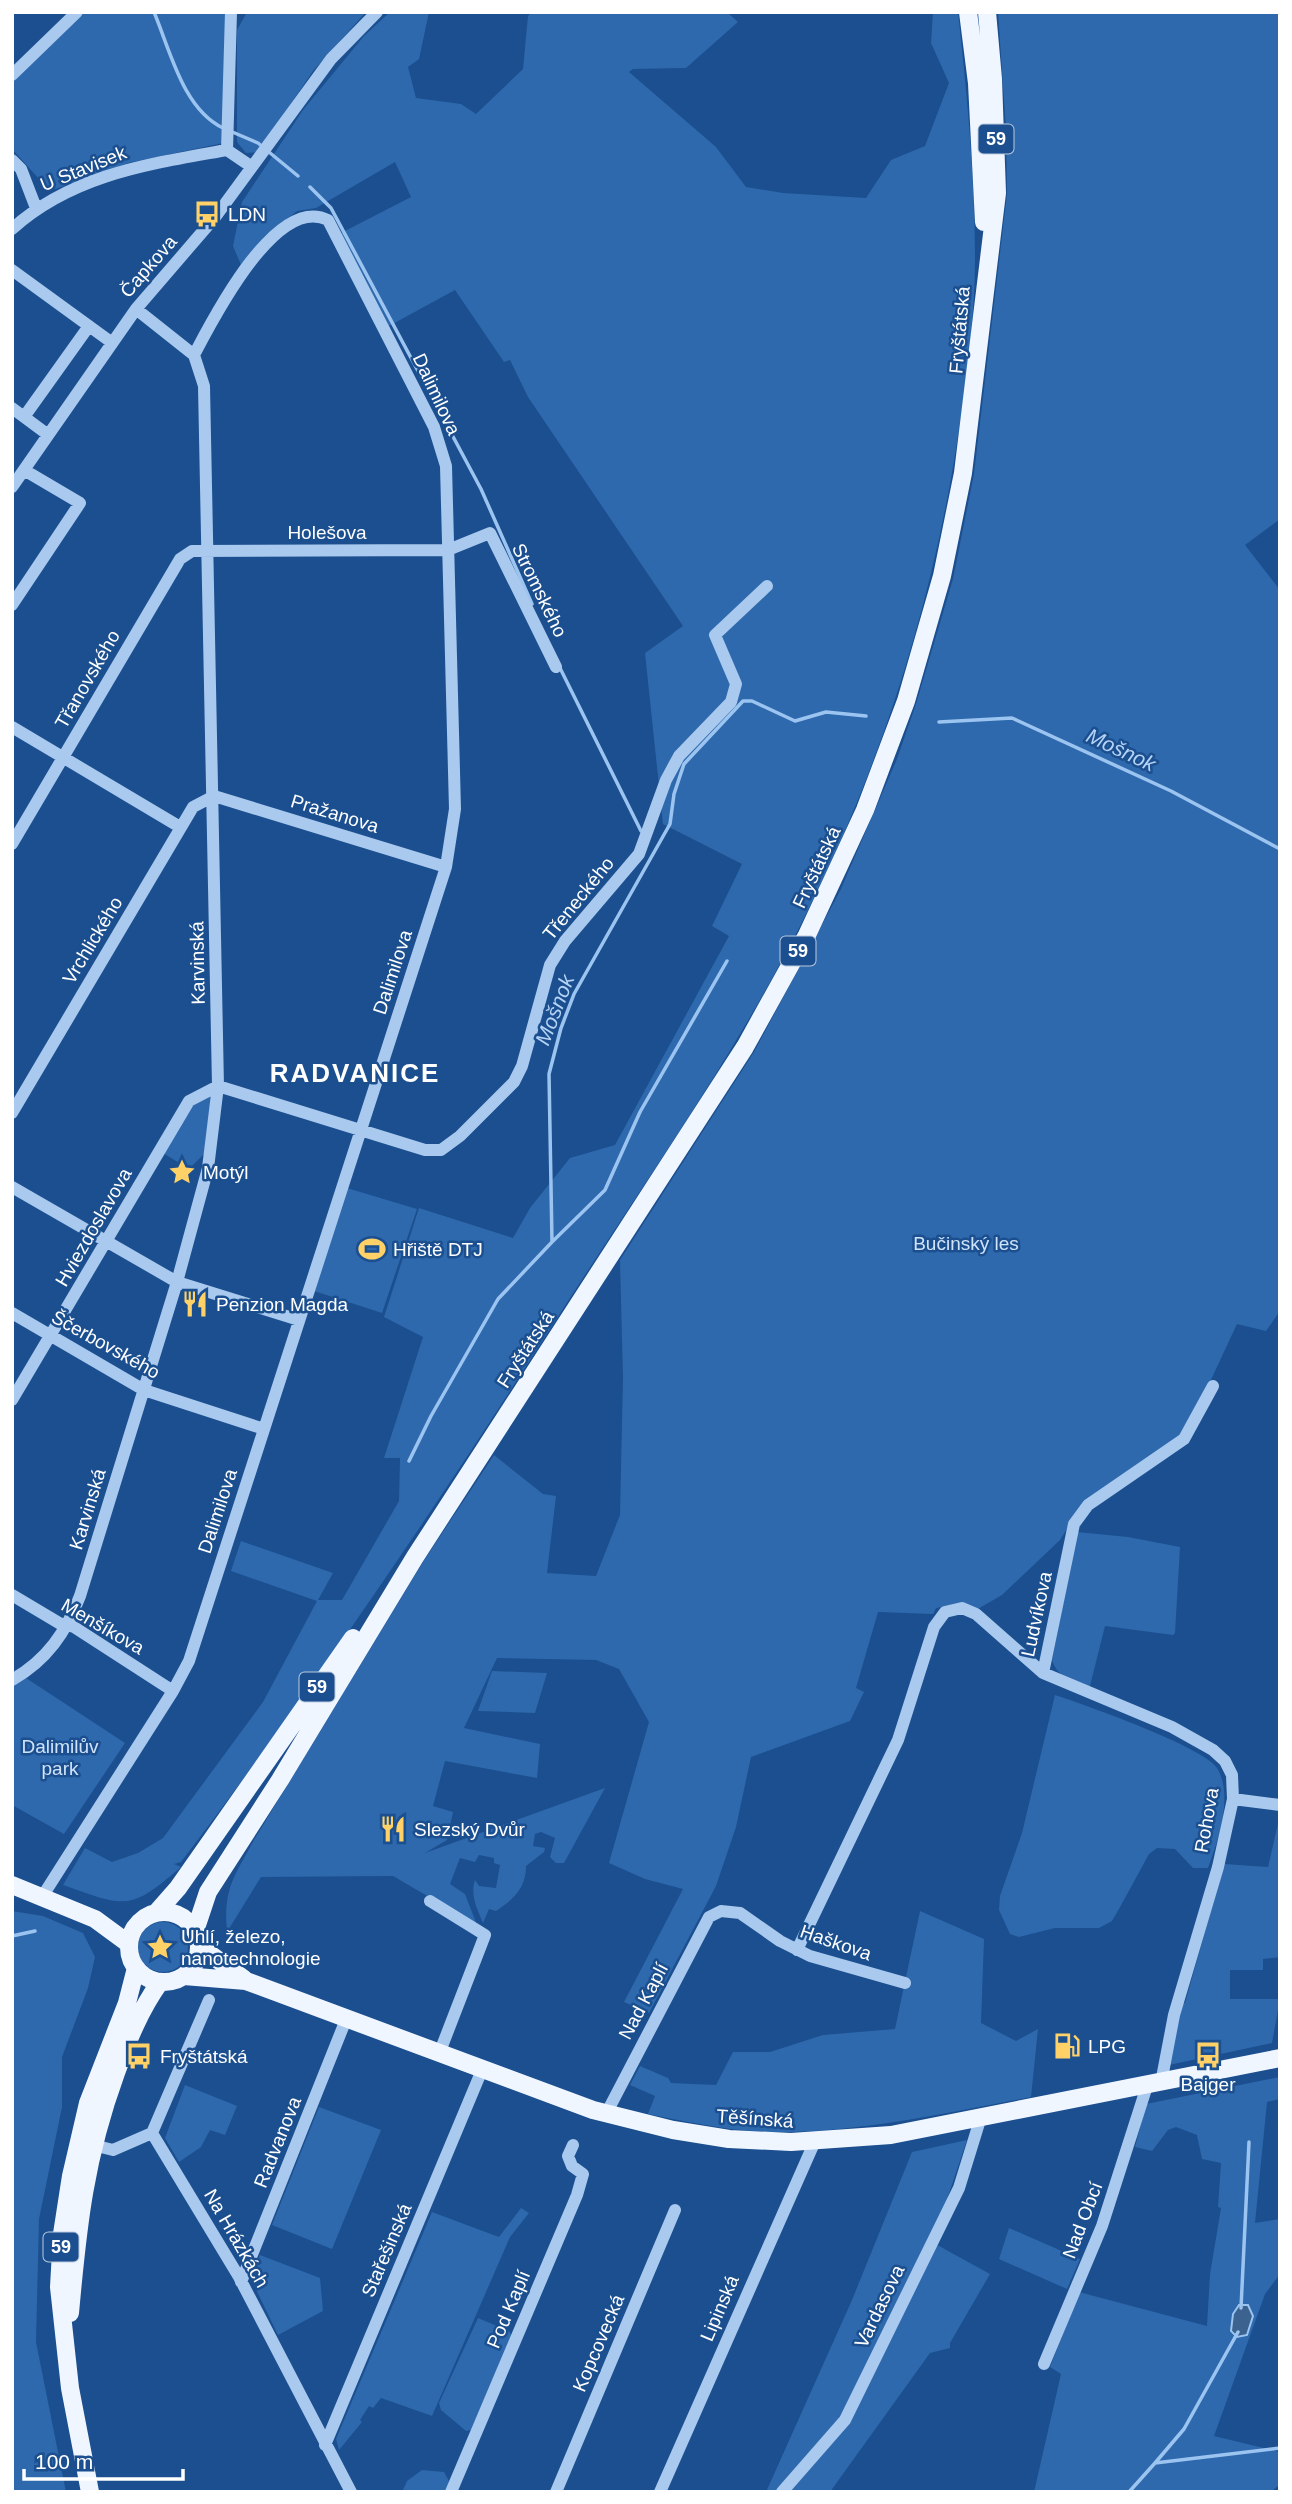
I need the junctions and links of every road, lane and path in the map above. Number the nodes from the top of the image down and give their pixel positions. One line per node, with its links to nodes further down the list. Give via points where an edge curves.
1 (77, 12): 6 (street)
2 (231, 12): 7 (street)
3 (376, 12): 9 (street, Čapkova, via 331,59)
4 (968, 12): 12 (main road, Fryštátská / 59)
5 (987, 12): 12 (main road, Fryštátská / 59, via 997,193)
6 (12, 75)
7 (227, 150): 9 (street); 10 (street, U Stavisek, via 129,168)
8 (12, 160): 10 (street, U Stavisek, via 21,169)
9 (252, 167): 14 (street, Čapkova)
10 (36, 208): 11 (street, U Stavisek)
11 (12, 229)
12 (986, 265): 47 (main road, Fryštátská / 59, via 964,473 942,576 906,701 843,861 745,1047)
13 (12, 270): 15 (street)
14 (136, 309): 16 (street, Čapkova); 17 (street)
15 (89, 326): 16 (street); 19 (street)
16 (111, 342): 20 (street, Čapkova)
17 (194, 355): 23 (street, Dalimilova, via 237,279 272,237 305,217 319,215 328,220 434,426 446,466); 24 (street, Karvinská, via 204,386)
18 (12, 408): 19 (street)
19 (24, 417): 20 (street)
20 (47, 434): 21 (street, Čapkova)
21 (24, 470): 22 (street, Čapkova); 26 (street, via 80,503)
22 (12, 487)
23 (448, 550): 24 (street, Holešova); 27 (street, Stromského, via 490,533); 33 (street, Dalimilova, via 455,809)
24 (207, 551): 29 (street, Třanovského, via 192,551 180,559); 30 (street, Karvinská)
25 (767, 586): 36 (street, Třeneckého, via 715,635 736,684 731,702 679,756 639,854 550,965 514,1082 441,1150 425,1150)
26 (12, 605)
27 (556, 667)
28 (12, 727): 29 (street)
29 (63, 758): 31 (street); 32 (street, Třanovského)
30 (214, 796): 31 (street, Vrchlického, via 192,807); 33 (street, Pražanova); 34 (street, Karvinská)
31 (180, 827): 35 (street, Vrchlického)
32 (12, 844)
33 (446, 867): 36 (street, Dalimilova)
34 (218, 1086): 36 (street, Třeneckého); 38 (street, Hviezdoslavova, via 189,1101); 39 (street, Karvinská, via 208,1168)
35 (12, 1113)
36 (360, 1131): 41 (street, Dalimilova)
37 (12, 1187): 38 (street)
38 (106, 1241): 39 (street); 42 (street, Hviezdoslavova)
39 (177, 1282): 41 (street); 44 (street, Karvinská)
40 (12, 1313): 42 (street, Ščerbovského)
41 (299, 1320): 46 (street, Dalimilova)
42 (51, 1336): 44 (street, Ščerbovského); 45 (street, Hviezdoslavova)
43 (1213, 1386): 50 (street, Ludvíkova, via 1184,1439 1087,1504 1074,1524)
44 (144, 1390): 46 (street, Ščerbovského); 49 (street, Karvinská)
45 (12, 1400)
46 (264, 1429): 52 (street, Dalimilova, via 189,1661)
47 (415, 1557): 59 (main road, Fryštátská / 59, via 331,1667 178,1888); 61 (main road, Fryštátská / 59, via 208,1892)
48 (12, 1595): 49 (street, Menšíkova)
49 (68, 1625): 51 (street, Karvinská, via 49,1651); 52 (street, Menšíkova)
50 (1043, 1673): 53 (street, Rohova, via 1172,1727 1213,1750 1232,1775); 63 (street, Ludvíkova, via 976,1614 962,1608 945,1612 934,1627 898,1740)
51 (12, 1680)
52 (173, 1691): 56 (street, Dalimilova)
53 (1233, 1799): 54 (street); 74 (street, Rohova)
54 (1280, 1805)
55 (12, 1885): 56 (main road)
56 (43, 1897): 60 (main road)
57 (430, 1901): 71 (street, via 485,1934)
58 (721, 1911): 63 (street, Haškova, via 740,1913); 75 (street, Nad Kaplí, via 709,1917)
59 (148, 1917): 60 (main road); 61 (main road, via 178,1915); 62 (main road)
60 (95, 1919): 62 (main road)
61 (197, 1938): 65 (main road, via 195,1964); 66 (main road, Těšínská)
62 (129, 1944): 64 (main road)
63 (797, 1950): 68 (street, Haškova)
64 (136, 1968): 67 (main road); 83 (main road, 59, via 88,2103 71,2176 59,2287)
65 (184, 1976): 66 (main road, Těšínská); 67 (main road)
66 (246, 1981): 70 (main road, Těšínská)
67 (160, 1982): 79 (main road, 59, via 145,2003 126,2047)
68 (905, 1983)
69 (209, 2000): 77 (street)
70 (347, 2017): 71 (main road, Těšínská); 82 (street, Radvanova)
71 (439, 2054): 73 (main road, Těšínská)
72 (1280, 2058): 74 (main road, Těšínská)
73 (482, 2070): 75 (main road, Těšínská); 85 (street, Stařešinská)
74 (1154, 2085): 76 (main road, Těšínská); 84 (street, Nad Obcí)
75 (606, 2114): 78 (main road, Těšínská, via 729,2139)
76 (980, 2120): 78 (main road, Těšínská, via 891,2136); 91 (street, Vardasova, via 959,2188 845,2420)
77 (152, 2133): 79 (street, via 113,2150); 82 (street, Na Hrázkách)
78 (815, 2141): 90 (street, Lipinská)
79 (93, 2145): 83 (main road, 59, via 80,2204)
80 (573, 2145): 88 (street, Pod Kaplí, via 568,2156 583,2174 577,2195)
81 (675, 2210): 89 (street, Kopcovecká)
82 (242, 2282): 85 (street, Na Hrázkách)
83 (67, 2347): 86 (main road, 59)
84 (1044, 2364)
85 (325, 2445): 87 (street, Na Hrázkách)
86 (90, 2492)
87 (351, 2492)
88 (452, 2492)
89 (556, 2492)
90 (660, 2492)
91 (782, 2492)

